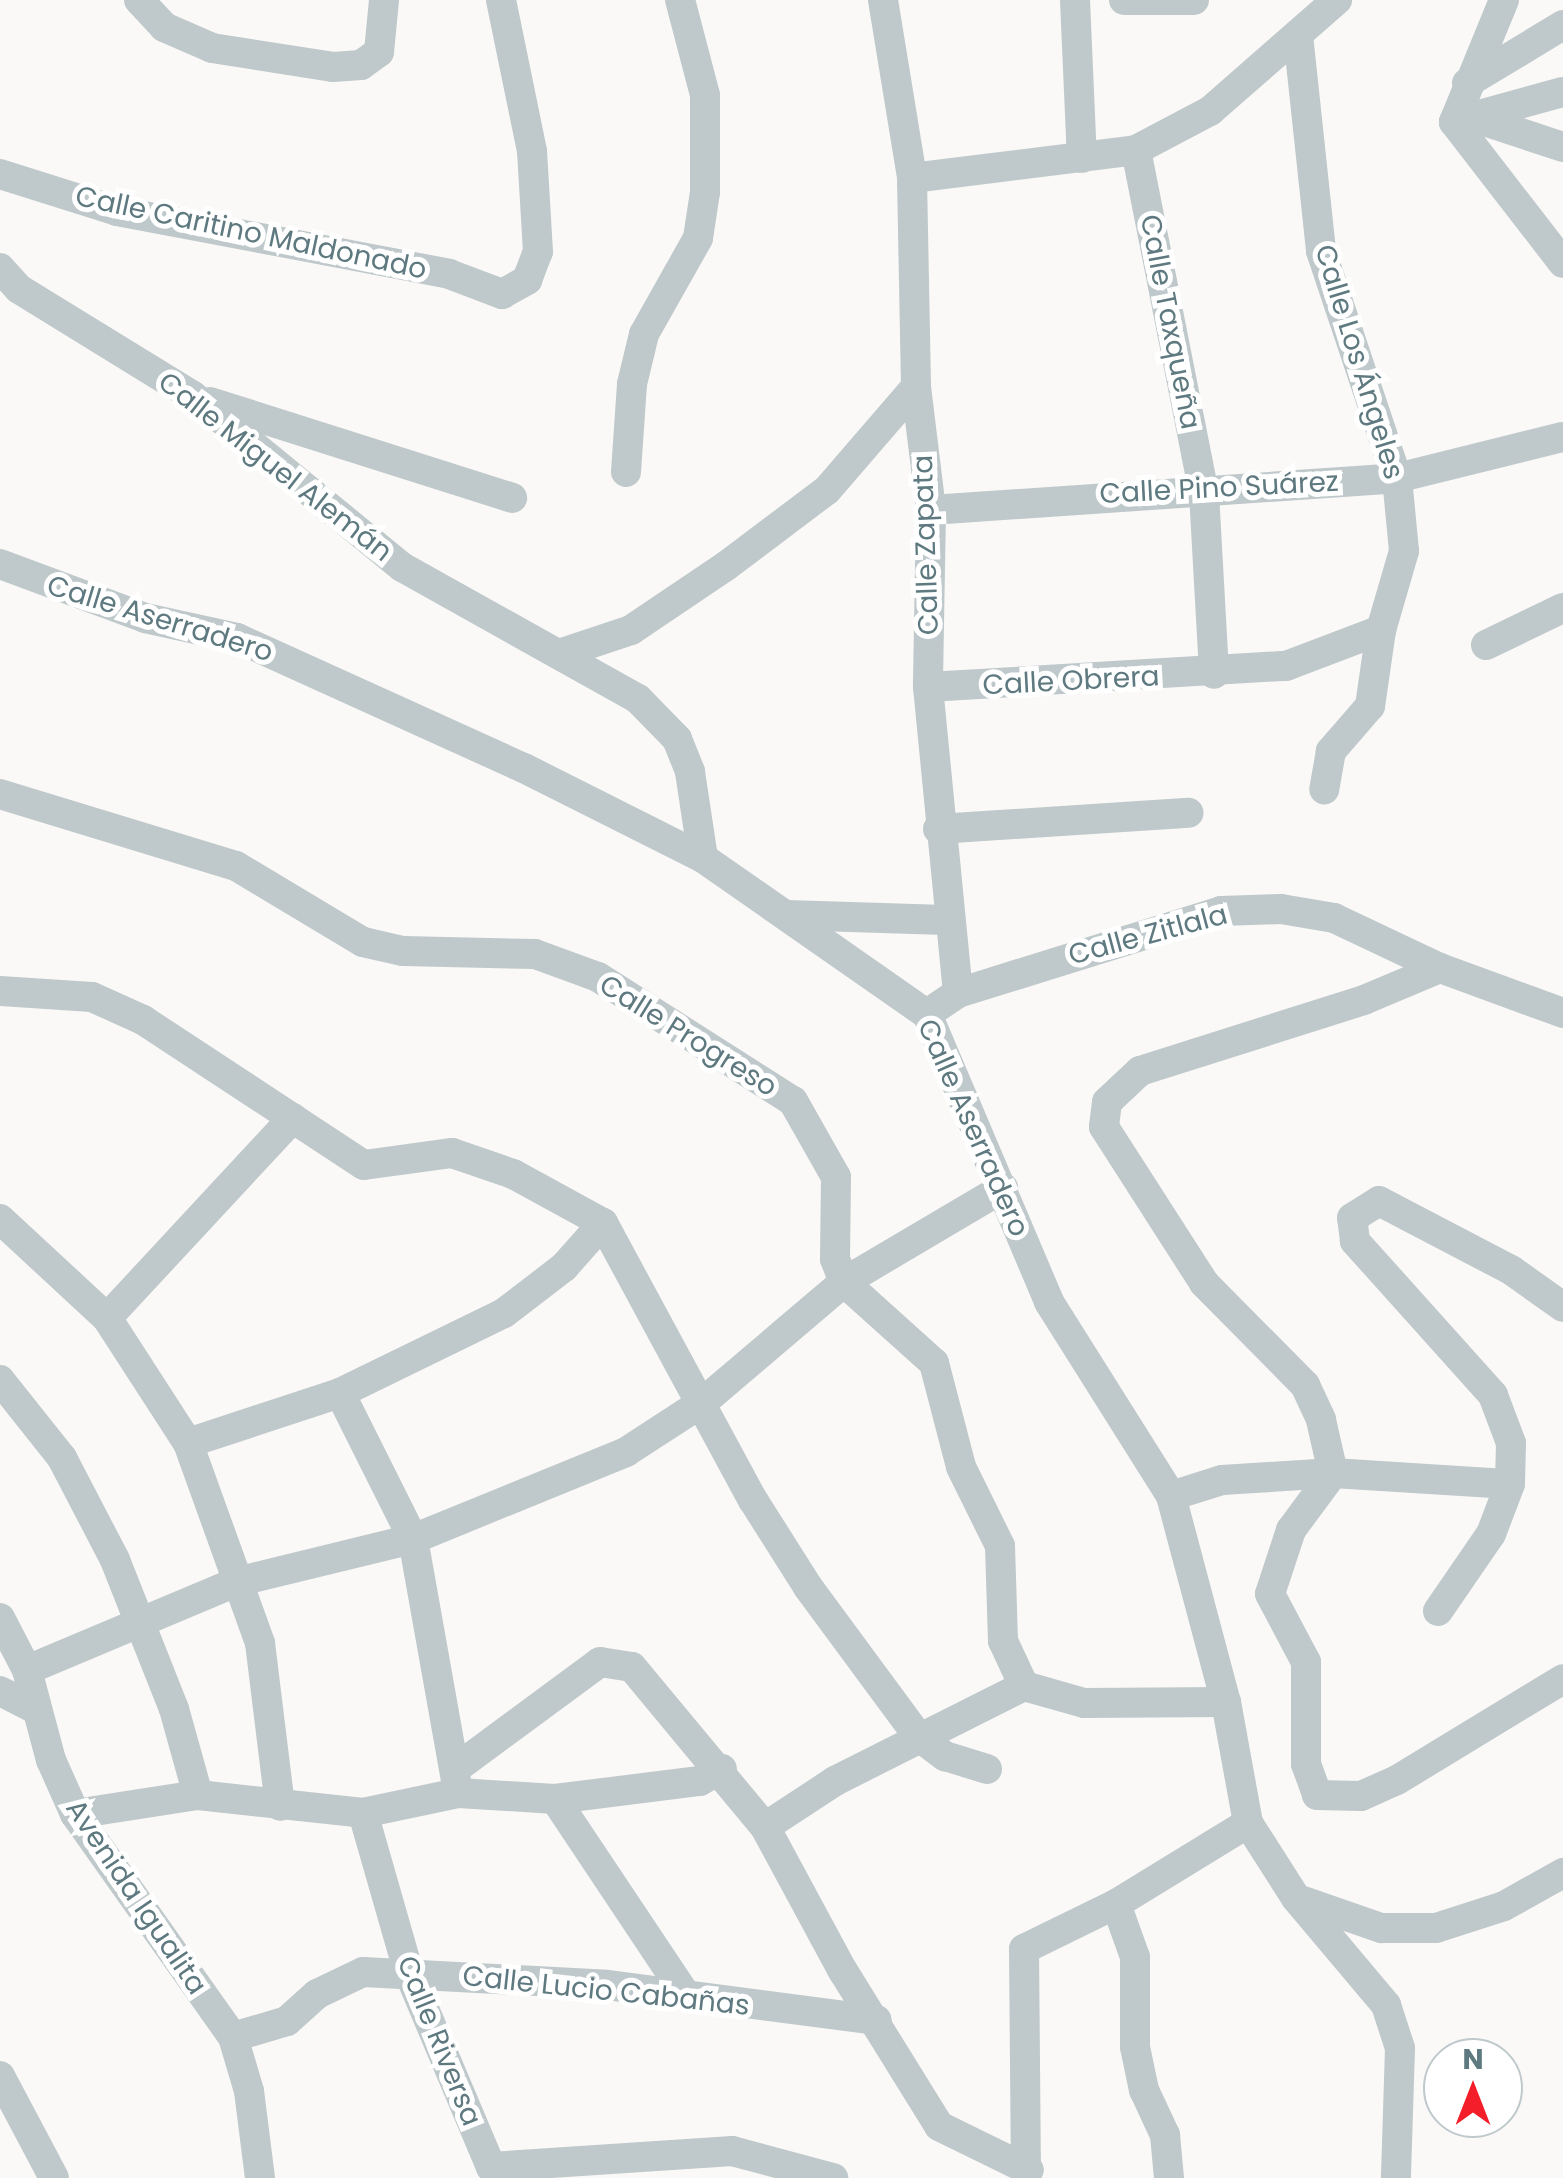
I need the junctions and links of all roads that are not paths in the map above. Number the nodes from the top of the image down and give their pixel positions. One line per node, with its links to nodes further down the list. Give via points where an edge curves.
1 (139, 0): 2 (street, via 164,27 212,48 333,67 361,66 379,52)
2 (384, 0)
3 (502, 0): 19 (street, Calle Caritino Maldonado, via 532,150 538,252 527,280 502,294 449,274 117,211)
4 (680, 0): 26 (street, via 704,95 705,192 698,238 644,334 632,384)
5 (883, 0): 20 (street, Calle Zapata)
6 (1076, 0): 18 (street)
7 (1124, 0): 8 (street)
8 (1194, 0)
9 (1337, 0): 12 (street)
10 (1504, 0): 13 (street)
11 (1563, 25): 13 (street)
12 (1298, 36): 17 (street, via 1210,111); 27 (street, Calle Los Ángeles, via 1321,251)
13 (1467, 82): 15 (street)
14 (1563, 92): 15 (street)
15 (1463, 120): 16 (street); 21 (street)
16 (1563, 146)
17 (1136, 150): 18 (street); 28 (street, Calle Taxqueña)
18 (1082, 158): 20 (street)
19 (0, 174)
20 (912, 178): 23 (street, Calle Zapata)
21 (1563, 263)
22 (0, 268): 24 (street, Calle Miguel Alemán, via 19,289)
23 (916, 387): 30 (street, Calle Zapata); 35 (street, via 826,490 726,566 631,630)
24 (194, 396): 29 (street); 35 (street, Calle Miguel Alemán, via 402,567)
25 (1563, 438): 27 (street, Calle Pino Suárez)
26 (626, 472)
27 (1396, 478): 28 (street, Calle Pino Suárez); 33 (street, Calle Los Ángeles, via 1404,551)
28 (1204, 493): 30 (street, Calle Pino Suárez, via 1067,496); 36 (street, Calle Taxqueña)
29 (512, 498)
30 (931, 510): 37 (street, Calle Zapata)
31 (0, 564): 42 (street, Calle Aserradero, via 145,618 238,638)
32 (1563, 608): 34 (street)
33 (1381, 630): 36 (street, Calle Obrera, via 1306,661); 38 (street, Calle Los Ángeles, via 1370,706 1332,751)
34 (1486, 646)
35 (559, 654): 42 (street, Calle Miguel Alemán, via 638,699 677,740 690,772)
36 (1214, 674): 37 (street, Calle Obrera)
37 (928, 688): 41 (street, Calle Zapata)
38 (1324, 789)
39 (0, 794): 54 (street, Calle Progreso, via 236,866 363,942 403,952 535,954 598,977 793,1102 836,1178 835,1259)
40 (1188, 813): 41 (street)
41 (938, 829): 44 (street, Calle Zapata)
42 (703, 858): 43 (street, Calle Aserradero)
43 (786, 915): 44 (street); 49 (street, Calle Aserradero)
44 (946, 920): 47 (street, Calle Zapata)
45 (1440, 968): 47 (street, Calle Zitlala, via 1334,918 1280,909 1221,911); 48 (street, Calle Zitlala); 61 (street, via 1364,1000 1140,1071 1107,1102 1104,1127 1204,1283 1305,1385)
46 (0, 991): 50 (street, via 92,997 143,1020)
47 (958, 993): 49 (street)
48 (1563, 1013)
49 (927, 1014): 51 (street, Calle Aserradero)
50 (294, 1118): 53 (street, via 364,1164 452,1153 513,1174); 56 (street)
51 (1003, 1188): 54 (street); 63 (street, Calle Aserradero, via 1049,1302)
52 (0, 1218): 56 (street)
53 (604, 1223): 58 (street, via 564,1268 504,1313); 59 (street)
54 (844, 1282): 59 (street); 71 (street, via 934,1363 961,1466 1000,1546 1003,1641)
55 (1563, 1307): 62 (street, via 1511,1270 1379,1201 1352,1218 1355,1241 1493,1396 1511,1443)
56 (108, 1318): 60 (street)
57 (0, 1380): 68 (street, via 62,1458)
58 (340, 1393): 60 (street); 64 (street)
59 (703, 1402): 64 (street, via 626,1452); 75 (street, via 808,1587)
60 (188, 1443): 65 (street)
61 (1333, 1473): 62 (street); 63 (street, via 1222,1480); 70 (street, via 1291,1530 1270,1594 1306,1662 1309,1784 1317,1794 1360,1796 1464,1746)
62 (1510, 1484): 66 (street, via 1491,1534)
63 (1171, 1496): 73 (street, Calle Aserradero)
64 (413, 1539): 65 (street); 78 (street)
65 (236, 1582): 68 (street); 81 (street, via 260,1643)
66 (1438, 1611)
67 (0, 1618): 69 (street, Avenida Igualita)
68 (140, 1625): 69 (street); 79 (street)
69 (27, 1670): 74 (street, Avenida Igualita)
70 (1563, 1680)
71 (1024, 1686): 73 (street, via 1084,1703); 75 (street)
72 (0, 1692): 74 (street)
73 (1226, 1702): 84 (street, Calle Aserradero)
74 (35, 1709): 83 (street, Avenida Igualita)
75 (918, 1736): 76 (street, via 945,1756); 85 (street)
76 (987, 1768)
77 (722, 1769): 78 (street, via 632,1668 616,1661 600,1662); 80 (street, via 700,1781); 85 (street)
78 (457, 1781): 80 (street); 82 (street)
79 (198, 1795): 81 (street); 83 (street)
80 (555, 1800): 90 (street)
81 (280, 1806): 82 (street)
82 (363, 1813): 89 (street, Calle Riversa)
83 (75, 1814): 92 (street, Avenida Igualita)
84 (1248, 1823): 87 (street, Calle Aserradero); 88 (street)
85 (765, 1827): 91 (street)
86 (1563, 1873): 87 (street, via 1504,1906 1436,1928 1380,1928)
87 (1296, 1898): 99 (street, Calle Aserradero, via 1386,2005 1400,2048)
88 (1116, 1904): 94 (street, via 1024,1949); 98 (street, via 1135,1957 1135,2047 1144,2090 1165,2135)
89 (408, 1973): 90 (street, Calle Lucio Cabañas); 92 (street, Calle Lucio Cabañas, via 363,1972 317,1994 286,2020); 97 (street, Calle Riversa, via 491,2167 732,2151)
90 (685, 1994): 91 (street, Calle Lucio Cabañas)
91 (876, 2020): 94 (street, via 939,2126)
92 (233, 2037): 96 (street, Avenida Igualita, via 249,2091)
93 (0, 2076): 95 (street)
94 (1027, 2174)
95 (54, 2178)
96 (260, 2178)
97 (833, 2178)
98 (1169, 2178)
99 (1396, 2178)

